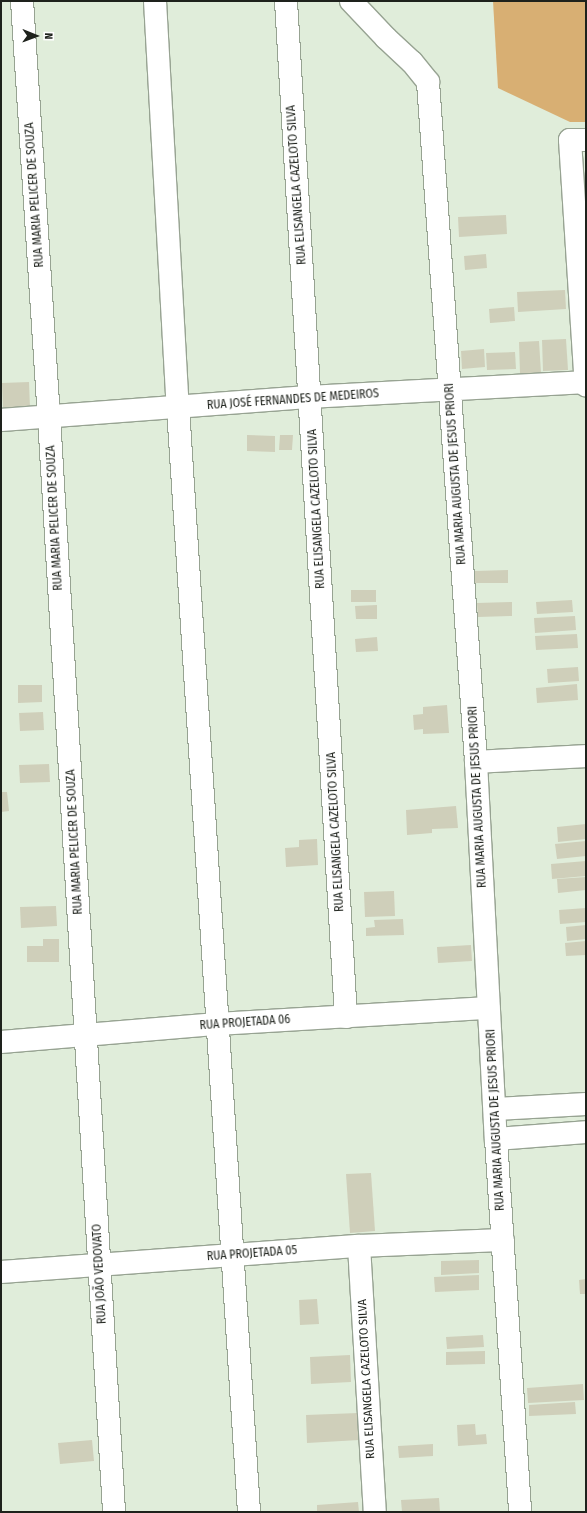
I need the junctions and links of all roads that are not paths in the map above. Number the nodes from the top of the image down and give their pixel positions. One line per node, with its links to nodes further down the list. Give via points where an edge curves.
1 (22, 1): 10 (street, RUA MARIA PELICER DE SOUZA)
2 (155, 1): 9 (street)
3 (286, 1): 8 (street, RUA ELISANGELA CAZELOTO SILVA)
4 (351, 1): 7 (street, RUA MARIA AUGUSTA DE JESUS PRIORI, via 412,62 428,82)
5 (578, 140): 6 (street)
6 (586, 383): 7 (street, RUA JOSÉ FERNANDES DE MEDEIROS)
7 (450, 390): 8 (street, RUA JOSÉ FERNANDES DE MEDEIROS); 13 (street, RUA MARIA AUGUSTA DE JESUS PRIORI)
8 (310, 397): 9 (street, RUA JOSÉ FERNANDES DE MEDEIROS); 15 (street, RUA ELISANGELA CAZELOTO SILVA)
9 (178, 408): 10 (street, RUA JOSÉ FERNANDES DE MEDEIROS); 16 (street)
10 (49, 417): 11 (street, RUA JOSÉ FERNANDES DE MEDEIROS); 17 (street, RUA MARIA PELICER DE SOUZA)
11 (1, 420)
12 (586, 756): 13 (street)
13 (476, 762): 14 (street, RUA MARIA AUGUSTA DE JESUS PRIORI)
14 (489, 1008): 15 (street, RUA PROJETADA 06); 20 (street, RUA MARIA AUGUSTA DE JESUS PRIORI)
15 (346, 1017): 16 (street, RUA PROJETADA 06)
16 (217, 1024): 17 (street, RUA PROJETADA 06); 25 (street)
17 (86, 1036): 18 (street, RUA PROJETADA 06); 26 (street, RUA JOÃO VEDOVATO)
18 (1, 1042)
19 (586, 1104): 20 (street)
20 (496, 1109): 22 (street, RUA MARIA AUGUSTA DE JESUS PRIORI)
21 (586, 1132): 22 (street)
22 (496, 1139): 23 (street, RUA MARIA AUGUSTA DE JESUS PRIORI)
23 (503, 1240): 24 (street, RUA PROJETADA 05); 31 (street, RUA MARIA AUGUSTA DE JESUS PRIORI)
24 (360, 1246): 25 (street, RUA PROJETADA 05); 30 (street, RUA ELISANGELA CAZELOTO SILVA)
25 (232, 1255): 26 (street, RUA PROJETADA 05); 29 (street)
26 (99, 1265): 27 (street, RUA PROJETADA 05); 28 (street, RUA JOÃO VEDOVATO)
27 (1, 1272)
28 (114, 1512)
29 (249, 1512)
30 (375, 1512)
31 (520, 1512)

